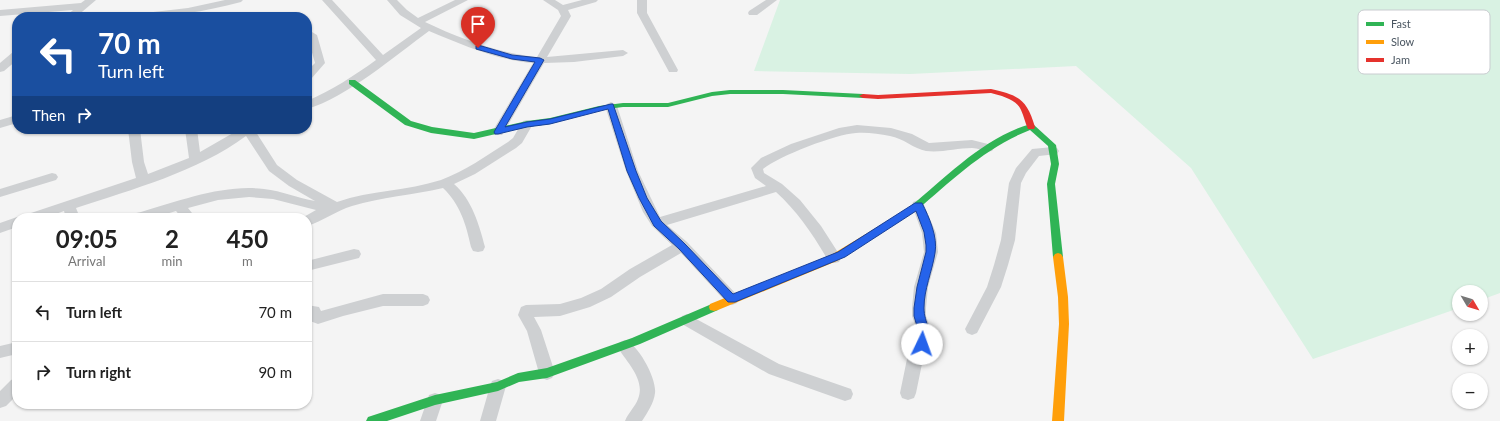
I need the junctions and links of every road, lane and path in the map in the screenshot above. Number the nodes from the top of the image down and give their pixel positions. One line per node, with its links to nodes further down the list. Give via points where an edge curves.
1 (23, 0): 15 (street)
2 (188, 0): 13 (street)
3 (238, 0): 13 (street)
4 (327, 0): 25 (street)
5 (392, 0): 20 (street, via 403,14)
6 (462, 0): 20 (street)
7 (548, 0): 12 (street)
8 (593, 0): 12 (street)
9 (642, 0): 28 (street, via 642,13)
10 (772, 0): 19 (street)
11 (87, 3): 15 (street); 16 (street)
12 (562, 8): 26 (street, via 566,16)
13 (188, 11): 17 (street)
14 (12, 12): 18 (street)
15 (13, 12)
16 (76, 12)
17 (179, 12)
18 (0, 13)
19 (753, 13)
20 (417, 22): 21 (street)
21 (428, 27): 25 (street); 26 (street, via 494,53)
22 (312, 35): 29 (street, via 320,63)
23 (623, 52): 26 (street)
24 (12, 58): 27 (street)
25 (382, 60): 30 (street)
26 (540, 60): 37 (street)
27 (0, 69)
28 (672, 70)
29 (312, 72)
30 (352, 82): 31 (street); 37 (street, via 408,123 431,130 474,136)
31 (312, 103)
32 (611, 106): 35 (street); 36 (street, via 668,105 730,92 878,97 983,90 1019,101 1027,111); 59 (street, via 632,171)
33 (12, 120): 34 (street)
34 (0, 124)
35 (527, 124): 37 (street); 47 (street, via 518,140 506,150)
36 (1031, 127): 42 (street); 43 (street, via 1050,143)
37 (498, 132)
38 (135, 134): 46 (street)
39 (192, 134): 44 (street)
40 (241, 134): 44 (street)
41 (251, 134): 53 (street, via 280,174)
42 (988, 148): 48 (street, via 979,144 933,148 891,132 857,129 843,131 785,151 758,166 757,171 762,178); 51 (street)
43 (1053, 151): 71 (street, via 1036,152 1020,171 1015,183 1008,240 1001,265 994,287); 86 (street, via 1054,225 1064,324)
44 (195, 160): 46 (street)
45 (52, 177): 49 (street)
46 (143, 180): 50 (street)
47 (445, 183): 53 (street); 63 (street, via 461,198)
48 (778, 187): 59 (street); 65 (street, via 804,212)
49 (0, 193)
50 (69, 205): 54 (street); 55 (street)
51 (918, 205): 65 (street); 78 (street, via 929,232 931,252 919,308 925,333 915,359)
52 (179, 206): 53 (street, via 207,198 262,193 311,205); 56 (street); 57 (street)
53 (336, 206): 58 (street)
54 (45, 213)
55 (71, 213)
56 (156, 213)
57 (185, 213)
58 (312, 218)
59 (657, 223): 62 (street)
60 (12, 224): 61 (street)
61 (0, 228)
62 (682, 246): 67 (street); 75 (street, via 606,293 585,303 560,310 526,311 525,315 534,330)
63 (478, 247)
64 (354, 254): 66 (street)
65 (834, 258): 67 (street)
66 (312, 265)
67 (732, 299): 70 (street)
68 (423, 300): 69 (street, via 378,301 318,318)
69 (312, 311)
70 (687, 320): 72 (street); 79 (street, via 774,369)
71 (972, 329)
72 (625, 346): 75 (street); 85 (street, via 648,387 646,399)
73 (12, 349): 74 (street)
74 (0, 352)
75 (547, 373): 76 (street, via 518,378)
76 (498, 386): 80 (street); 84 (street)
77 (12, 390): 81 (street)
78 (908, 393)
79 (845, 394)
80 (435, 400): 82 (street); 83 (street)
81 (0, 401)
82 (372, 421)
83 (428, 421)
84 (488, 421)
85 (633, 421)
86 (1058, 421)

